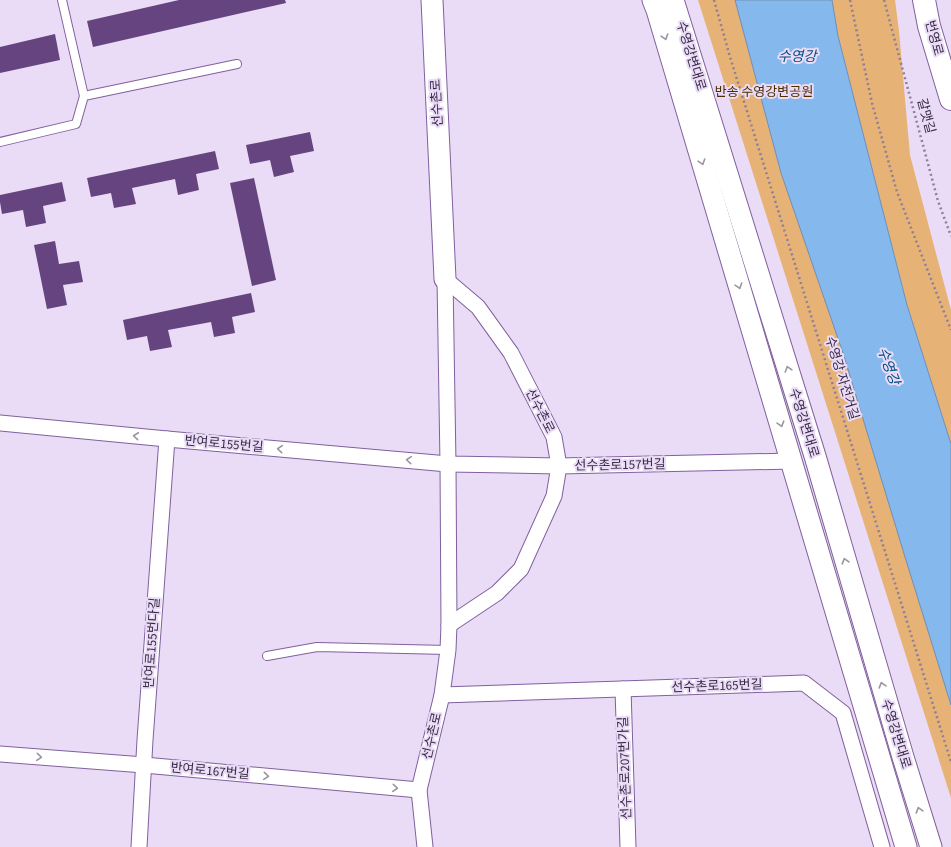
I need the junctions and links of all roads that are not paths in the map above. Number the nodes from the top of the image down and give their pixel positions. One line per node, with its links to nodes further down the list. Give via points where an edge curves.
1 (62, 0): 7 (lane)
2 (432, 0): 10 (main road, 선수촌로)
3 (653, 0): 13 (main road, 수영강변대로, one-way to 13)
4 (673, 0): 29 (main road, 수영강변대로, one-way to 4, via 813,449)
5 (924, 0): 8 (highway, 번영로)
6 (237, 64): 7 (lane)
7 (84, 96): 9 (lane, via 76,124)
8 (951, 100)
9 (0, 142)
10 (445, 279): 14 (street, 선수촌로); 15 (street, 선수촌로, via 478,307 511,353 554,437)
11 (0, 422): 12 (street, 반여로155번길, one-way to 11)
12 (167, 439): 14 (street, 반여로155번길, one-way to 12); 22 (street, 반여로155번다길)
13 (792, 461): 15 (street, 선수촌로157번길); 28 (main road, 수영강변대로)
14 (448, 464): 15 (street, 선수촌로157번길); 16 (street, 선수촌로)
15 (558, 466): 16 (street, 선수촌로, via 554,496 522,569 497,593)
16 (449, 624): 17 (street, 선수촌로)
17 (448, 650): 18 (lane, via 316,647); 20 (street, 선수촌로)
18 (267, 656)
19 (623, 688): 20 (street, 선수촌로165번길); 26 (street, 선수촌로207번가길); 27 (street, 선수촌로165번길, via 804,683 843,713)
20 (442, 695): 23 (street, 선수촌로)
21 (0, 754): 22 (street, 반여로167번길, one-way to 22)
22 (144, 765): 23 (street, 반여로167번길, one-way to 23); 24 (street, 반여로155번다길)
23 (419, 790): 25 (street, 선수촌로)
24 (139, 847)
25 (425, 847)
26 (628, 847)
27 (882, 847)
28 (906, 847)
29 (931, 847)

